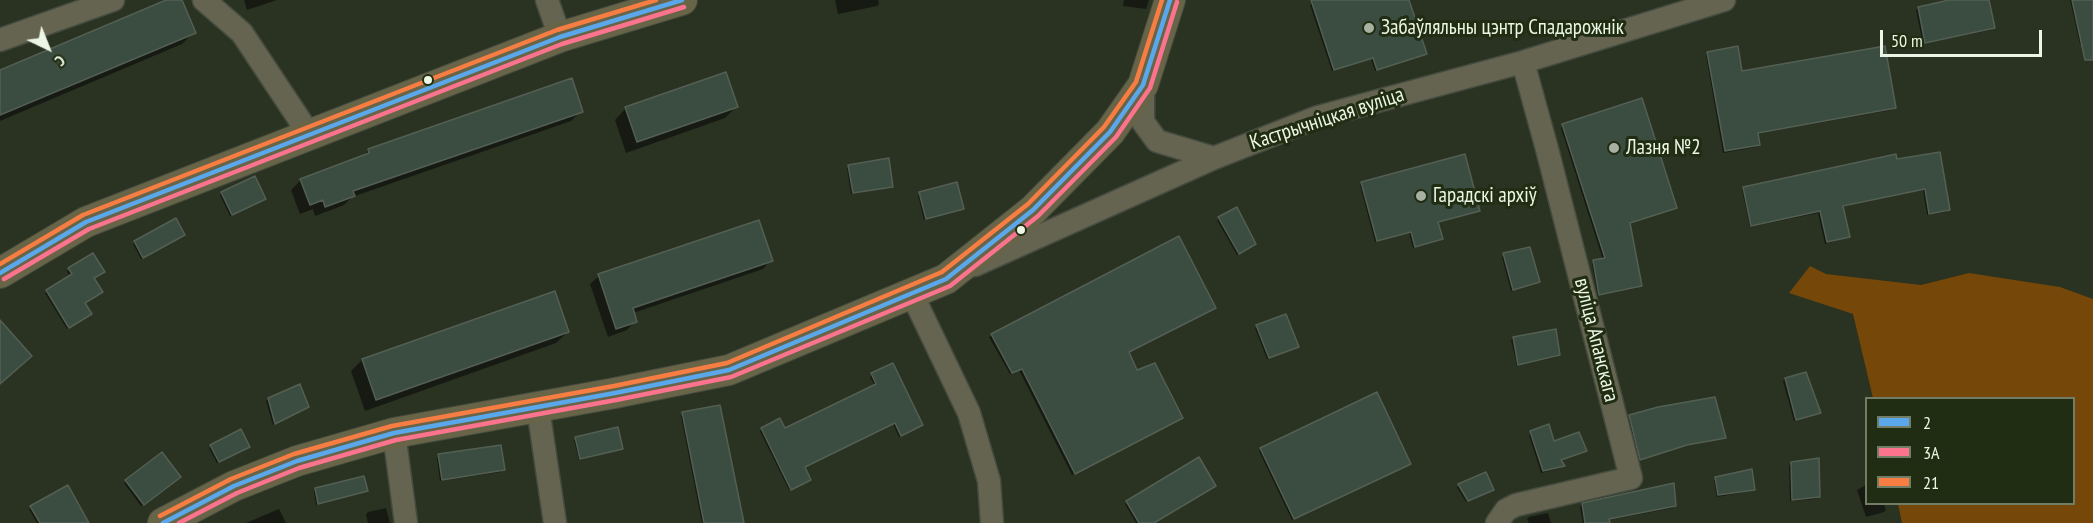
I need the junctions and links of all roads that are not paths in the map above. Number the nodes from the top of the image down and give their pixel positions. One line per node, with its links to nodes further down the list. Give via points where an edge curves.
1 (113, 0): 8 (street)
2 (204, 0): 11 (street, via 242,33)
3 (547, 0): 7 (street)
4 (682, 0): 7 (main road)
5 (1170, 0): 10 (main road)
6 (1724, 0): 9 (street, Кастрычніцкая вуліца)
7 (560, 38): 11 (main road)
8 (0, 40)
9 (1523, 62): 12 (street, Кастрычніцкая вуліца, via 1318,117); 22 (street, вуліца Апанскага, via 1631,478 1516,505 1506,510)
10 (1143, 85): 12 (street, via 1143,122 1157,141); 14 (main road, via 1110,132 1074,171 1033,210)
11 (309, 134): 13 (main road, via 86,222)
12 (1214, 158): 14 (street, Кастрычніцкая вуліца)
13 (0, 273)
14 (946, 279): 15 (main road)
15 (912, 294): 16 (main road, via 729,370); 21 (street, via 969,413 989,481)
16 (538, 408): 17 (main road); 20 (street)
17 (394, 433): 18 (main road, via 297,461 234,486); 19 (street)
18 (163, 523)
19 (406, 523)
20 (555, 523)
21 (992, 523)
22 (1497, 523)

